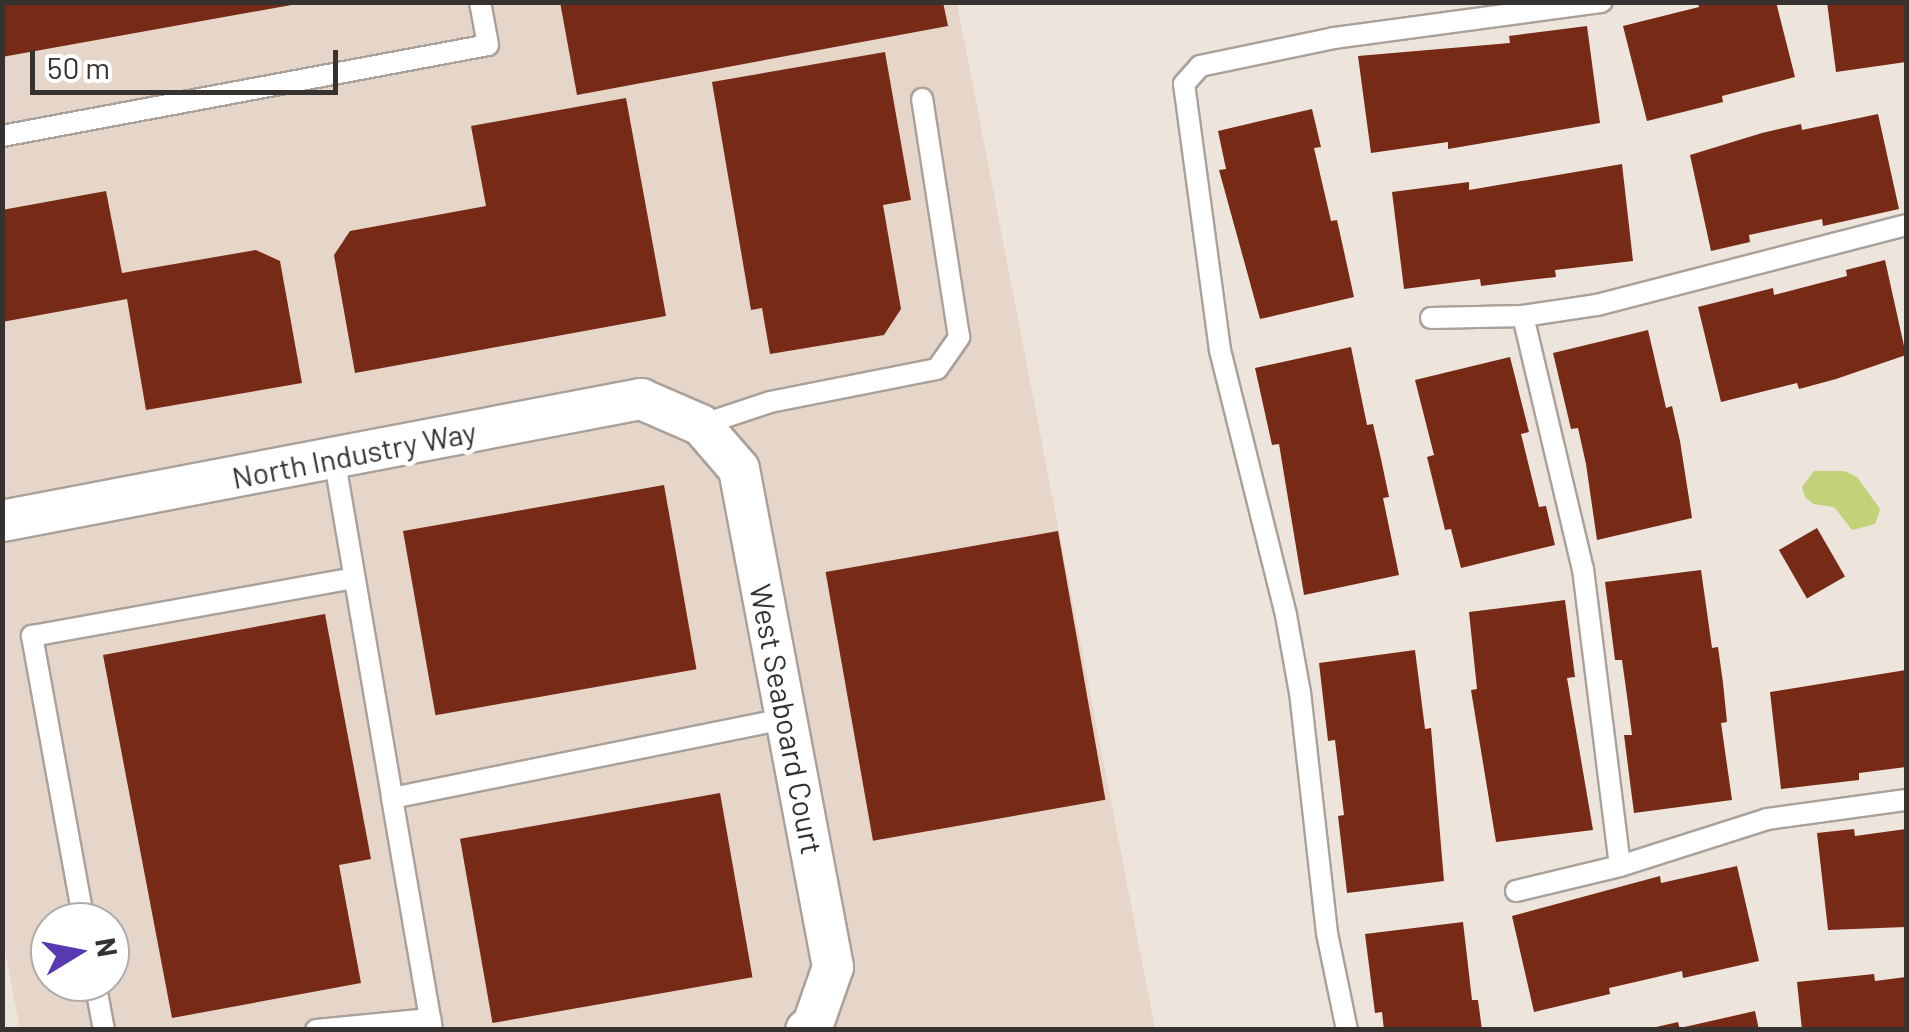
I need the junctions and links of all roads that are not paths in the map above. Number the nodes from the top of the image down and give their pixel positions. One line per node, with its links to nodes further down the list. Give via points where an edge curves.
1 (480, 2): 4 (lane, via 488,44)
2 (1602, 2): 23 (lane, via 1334,38 1200,66 1184,84 1220,350 1300,692 1327,933)
3 (922, 100): 8 (lane, via 959,337 937,369 770,402)
4 (2, 136)
5 (1906, 225): 6 (lane, via 1680,286)
6 (1523, 316): 7 (lane); 15 (lane, via 1583,568)
7 (1430, 318)
8 (701, 426): 9 (street, North Industry Way, via 642,399); 12 (street, West Seaboard Court, via 740,469)
9 (334, 458): 10 (street, North Industry Way); 11 (lane)
10 (2, 521)
11 (354, 578): 13 (lane); 17 (lane, via 32,636)
12 (787, 718): 13 (lane); 20 (street, West Seaboard Court, via 833,966)
13 (392, 798): 19 (lane)
14 (1906, 800): 15 (lane, via 1767,819)
15 (1620, 866): 16 (lane)
16 (1516, 891)
17 (80, 902)
18 (99, 1002): 21 (lane)
19 (432, 1024): 22 (lane)
20 (810, 1026)
21 (104, 1030)
22 (316, 1030)
23 (1347, 1030)

